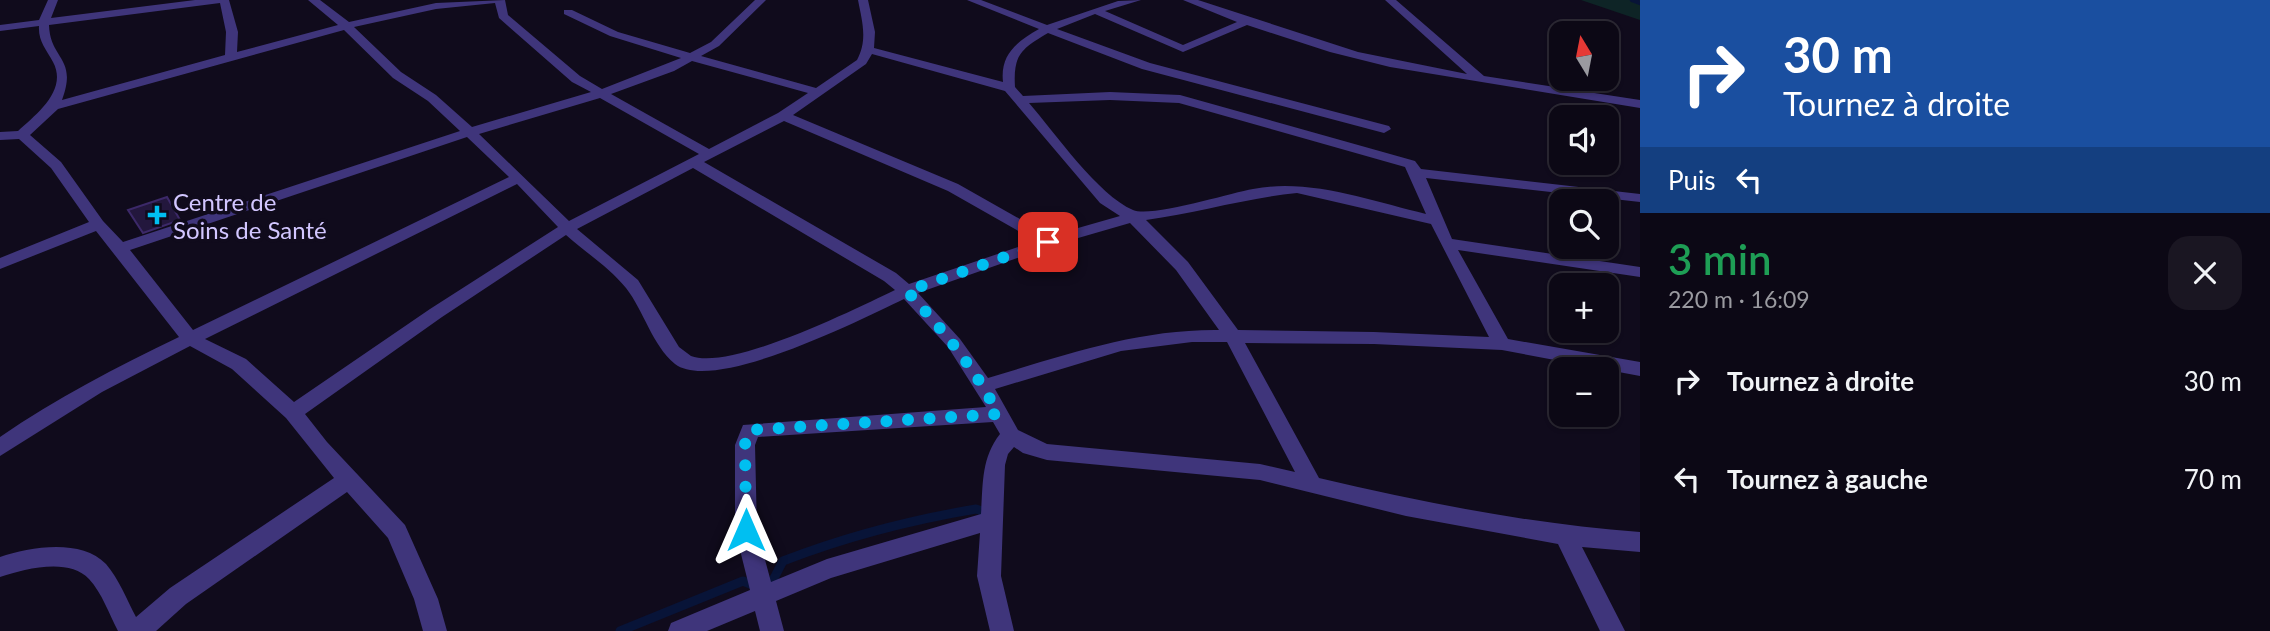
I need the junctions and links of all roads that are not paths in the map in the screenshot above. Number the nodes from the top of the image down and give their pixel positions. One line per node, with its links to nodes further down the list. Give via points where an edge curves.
1 (53, 0): 13 (street)
2 (222, 0): 13 (street); 19 (street, via 232,32)
3 (313, 0): 15 (street)
4 (498, 0): 15 (street, via 436,6); 23 (street, via 503,16 519,31)
5 (761, 0): 20 (street, via 715,44)
6 (863, 0): 18 (street)
7 (973, 0): 17 (street)
8 (1136, 0): 12 (street)
9 (1188, 0): 14 (street)
10 (1390, 0): 21 (street)
11 (568, 12): 20 (street, via 614,34)
12 (1098, 12): 14 (street, via 1183,48); 17 (street)
13 (44, 20): 16 (street); 26 (street, via 44,38 54,50 63,81)
14 (1245, 22): 21 (street, via 1356,56)
15 (346, 25): 19 (street); 29 (street, via 397,75 432,98)
16 (0, 27)
17 (1048, 29): 24 (street, via 1013,52 1007,65); 28 (street, via 1146,66)
18 (870, 50): 22 (street, via 862,62); 24 (street)
19 (231, 55): 26 (street)
20 (691, 58): 22 (street); 23 (street)
21 (1480, 79): 25 (street)
22 (818, 92): 27 (street)
23 (599, 94): 29 (street); 32 (street)
24 (1014, 94): 33 (street, via 1180,99 1405,162); 36 (street, via 1105,200)
25 (1640, 104)
26 (53, 106): 30 (street)
27 (783, 116): 32 (street); 40 (street, via 975,197)
28 (1384, 129)
29 (467, 132): 34 (street); 42 (street)
30 (22, 135): 31 (street); 38 (street, via 56,166)
31 (0, 136)
32 (702, 159): 39 (street); 45 (street)
33 (1416, 173): 35 (street); 37 (street)
34 (519, 178): 39 (street); 47 (street)
35 (1640, 198)
36 (1133, 217): 37 (street, via 1297,189); 40 (street); 46 (street, via 1182,266)
37 (1436, 221): 41 (street)
38 (98, 225): 42 (street); 43 (street)
39 (567, 228): 45 (street, via 632,284 673,351 695,365 727,363 817,333); 51 (street)
40 (1048, 242): 45 (street)
41 (1446, 243): 44 (street); 48 (street)
42 (120, 248): 47 (street)
43 (0, 264)
44 (1640, 272)
45 (907, 291): 50 (street)
46 (1233, 337): 48 (street); 50 (street, via 1121,345); 56 (street)
47 (190, 339): 51 (street, via 239,364); 54 (street)
48 (1502, 344): 49 (street)
49 (1640, 369)
50 (984, 386): 52 (street)
51 (293, 414): 55 (street)
52 (998, 414): 53 (street); 61 (street, via 750,430 745,444 746,530)
53 (1011, 435): 56 (street, via 1047,452 1260,472); 57 (street, via 995,465)
54 (0, 448)
55 (349, 479): 63 (street, via 178,596); 64 (street, via 397,532)
56 (1312, 484): 58 (street, via 1406,507)
57 (993, 520): 61 (street); 67 (street, via 989,576)
58 (1565, 536): 59 (street); 68 (street)
59 (1640, 542)
60 (0, 567): 62 (street, via 43,557 74,560 96,569)
61 (760, 587): 65 (street); 66 (street)
62 (131, 631)
63 (138, 631)
64 (435, 631)
65 (680, 631)
66 (772, 631)
67 (1002, 631)
68 (1613, 631)

